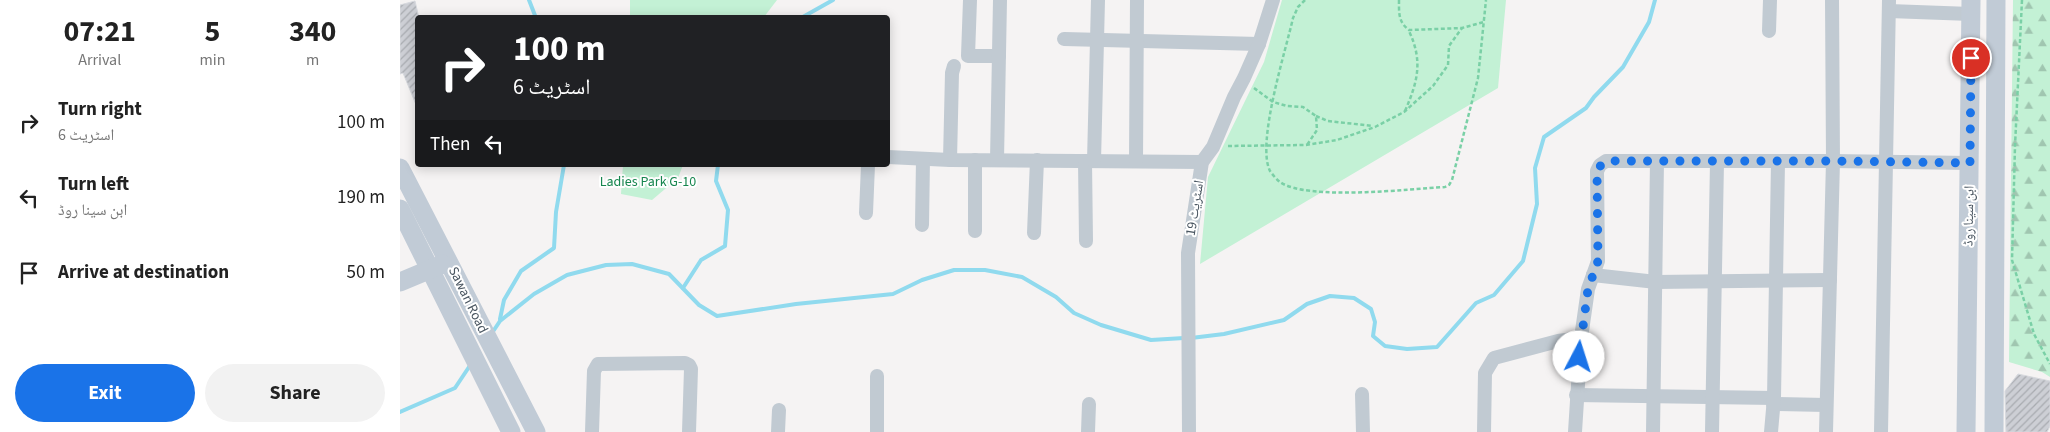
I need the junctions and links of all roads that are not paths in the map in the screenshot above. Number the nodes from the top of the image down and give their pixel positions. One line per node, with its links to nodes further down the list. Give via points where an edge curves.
1 (970, 0): 18 (street, via 968,56)
2 (1000, 0): 18 (street)
3 (1098, 0): 13 (street)
4 (1137, 0): 14 (street)
5 (1272, 0): 17 (street, اسٹریٹ 19)
6 (1770, 0): 11 (street)
7 (1832, 0): 29 (street)
8 (1996, 0): 15 (main road, ابن سینا روڈ)
9 (1888, 6): 10 (street); 33 (street)
10 (1971, 7): 16 (main road, ابن سینا روڈ)
11 (1769, 31)
12 (1064, 40): 13 (street)
13 (1096, 40): 14 (street); 27 (street)
14 (1136, 40): 17 (street); 28 (street)
15 (1996, 40): 16 (main road); 78 (main road, ابن سینا روڈ)
16 (1971, 41): 34 (main road, ابن سینا روڈ)
17 (1259, 44): 30 (street, اسٹریٹ 19, via 1213,147)
18 (999, 56): 24 (street)
19 (954, 66): 22 (street)
20 (890, 157): 21 (street)
21 (923, 159): 22 (street); 39 (street)
22 (950, 160): 23 (street)
23 (975, 160): 24 (street); 40 (street)
24 (997, 160): 25 (street)
25 (1037, 160): 27 (street); 41 (street)
26 (1658, 160): 31 (street); 45 (street, via 1606,161 1600,165 1597,171 1598,261); 49 (street)
27 (1090, 161): 28 (street); 42 (street)
28 (1136, 161): 30 (street)
29 (1833, 161): 32 (street); 33 (street); 46 (street)
30 (1202, 162): 68 (street, اسٹریٹ 19, via 1188,253)
31 (1717, 162): 32 (street); 50 (street)
32 (1778, 162): 47 (street)
33 (1886, 162): 34 (street); 76 (street)
34 (1970, 163): 77 (main road, ابن سینا روڈ)
35 (868, 167): 38 (street)
36 (400, 168): 43 (main road, Sawan Road)
37 (400, 208): 44 (main road, Sawan Road)
38 (866, 213)
39 (922, 225)
40 (974, 231)
41 (1034, 233)
42 (1086, 241)
43 (449, 261): 44 (main road); 62 (main road, Sawan Road)
44 (431, 269): 48 (main road); 61 (main road, Sawan Road)
45 (1593, 275): 49 (street); 51 (street)
46 (1830, 280): 47 (street); 59 (street)
47 (1776, 281): 50 (street); 57 (street)
48 (400, 282)
49 (1656, 282): 50 (street); 55 (street)
50 (1716, 282): 56 (street)
51 (1581, 338): 54 (street); 70 (street, via 1494,358 1485,373)
52 (877, 376): 66 (street)
53 (1362, 394): 69 (street)
54 (1576, 395): 55 (street); 71 (street)
55 (1654, 395): 56 (street); 72 (street)
56 (1714, 396): 57 (street); 73 (street)
57 (1774, 401): 59 (street); 74 (street)
58 (1089, 404): 67 (street)
59 (1826, 405): 75 (street)
60 (778, 410): 65 (street)
61 (508, 425)
62 (536, 432)
63 (592, 432): 64 (street, via 594,372 598,364 675,363 685,363 691,369)
64 (689, 432)
65 (778, 432)
66 (877, 432)
67 (1088, 432)
68 (1189, 432)
69 (1363, 432)
70 (1484, 432)
71 (1575, 432)
72 (1653, 432)
73 (1712, 432)
74 (1772, 432)
75 (1826, 432)
76 (1881, 432)
77 (1966, 432)
78 (1994, 432)

